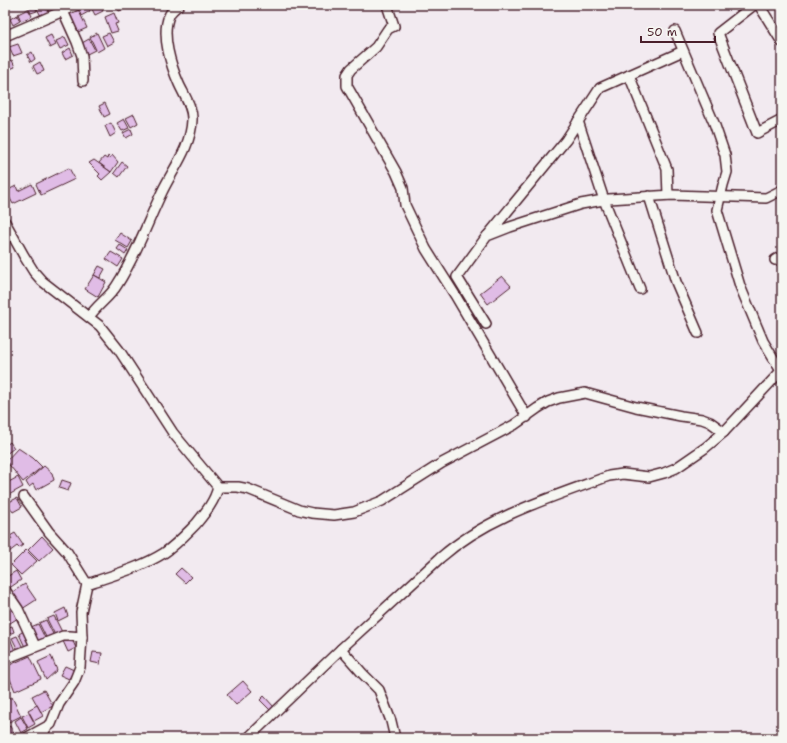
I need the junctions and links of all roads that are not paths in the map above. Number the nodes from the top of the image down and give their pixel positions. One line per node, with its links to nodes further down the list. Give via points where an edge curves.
1 (77, 5): 6 (street)
2 (178, 5): 23 (street, via 169,15 166,39 173,68 191,112 190,136 129,265 117,286)
3 (754, 5): 13 (street, via 718,32 757,133)
4 (759, 5): 9 (street)
5 (389, 6): 27 (street, via 394,26 388,29 376,47 351,68 347,75 347,86 396,172 403,188 405,205 426,248)
6 (63, 11): 8 (street); 12 (street, via 82,56)
7 (675, 31): 10 (street)
8 (5, 36)
9 (782, 42)
10 (683, 51): 11 (street); 18 (street, via 725,155 727,172)
11 (629, 75): 14 (street, via 600,88); 16 (street, via 667,169)
12 (83, 81)
13 (782, 120)
14 (578, 121): 19 (street); 21 (street, via 566,140)
15 (782, 190): 18 (street, via 766,198)
16 (668, 195): 17 (street); 18 (street)
17 (649, 196): 19 (street); 25 (street, via 676,282)
18 (720, 196): 26 (street, via 717,210 740,286 763,341)
19 (604, 200): 21 (street, via 581,204 510,226); 22 (street)
20 (5, 222): 23 (street, via 42,282)
21 (487, 236): 24 (street, via 457,277)
22 (640, 289)
23 (89, 317): 29 (street, via 100,326 119,350 173,433)
24 (486, 324)
25 (698, 333)
26 (782, 370): 28 (street)
27 (527, 418): 28 (street, via 548,402 585,393 636,407 702,419); 29 (street, via 442,463 382,501 347,514 312,513 248,489)
28 (724, 432): 35 (street, via 676,468 664,473 649,477 622,474 609,476 528,505 468,536 452,547)
29 (218, 487): 31 (street, via 214,499 201,518 185,536 164,553 115,576)
30 (24, 497): 31 (street, via 67,552)
31 (87, 584): 33 (street, via 82,612)
32 (5, 590): 34 (street, via 18,609)
33 (82, 637): 34 (street, via 63,636); 37 (street, via 80,667)
34 (36, 646): 36 (street)
35 (341, 649): 40 (street); 41 (street, via 379,690)
36 (5, 659)
37 (51, 724): 38 (street); 39 (street, via 44,730)
38 (26, 738)
39 (44, 738)
40 (248, 738)
41 (395, 738)

